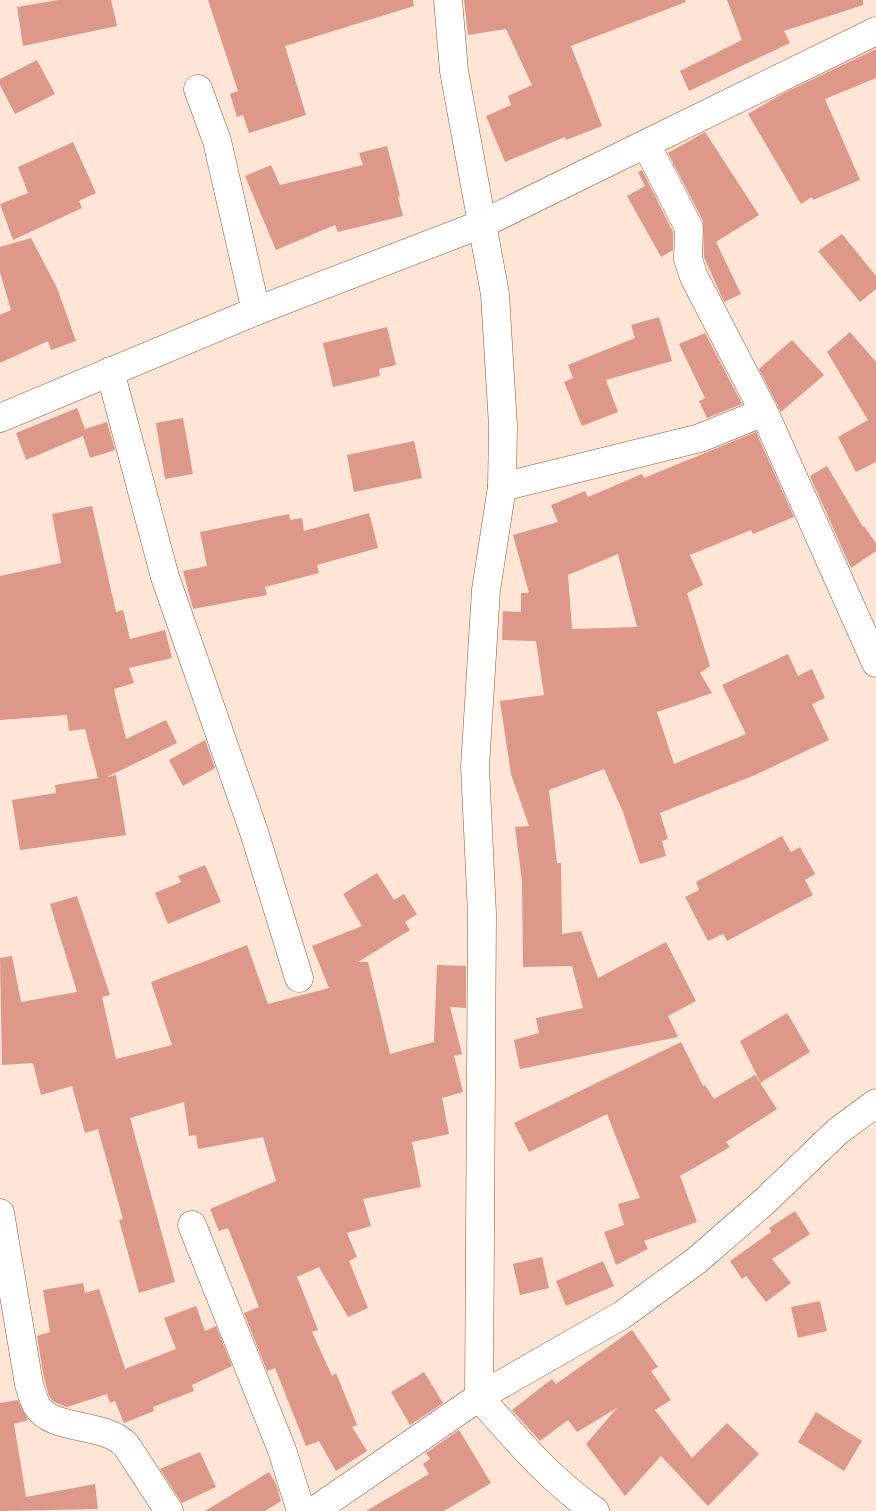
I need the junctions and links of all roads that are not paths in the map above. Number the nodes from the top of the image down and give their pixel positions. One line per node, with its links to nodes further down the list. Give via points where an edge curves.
1 (448, 0): 5 (street, via 454,71)
2 (876, 32): 4 (street)
3 (198, 89): 6 (street, via 217,141)
4 (646, 144): 5 (street); 8 (street, via 689,228 688,259 694,277)
5 (482, 224): 6 (street); 10 (street, via 495,294 503,426)
6 (256, 311): 7 (street)
7 (110, 371): 9 (street); 12 (street, via 170,592 254,832)
8 (764, 412): 10 (street, via 700,438); 11 (street)
9 (0, 418)
10 (502, 487): 16 (street, via 486,590 475,767 482,914)
11 (876, 663)
12 (299, 978)
13 (876, 1103): 16 (street, via 838,1131 765,1201 681,1272 622,1315)
14 (0, 1213): 17 (street, via 29,1384 37,1405 44,1414 64,1423 117,1436 126,1444)
15 (192, 1226): 18 (street, via 282,1450)
16 (479, 1396): 19 (street); 20 (street, via 544,1470)
17 (169, 1511)
18 (301, 1511)
19 (314, 1511)
20 (595, 1511)

